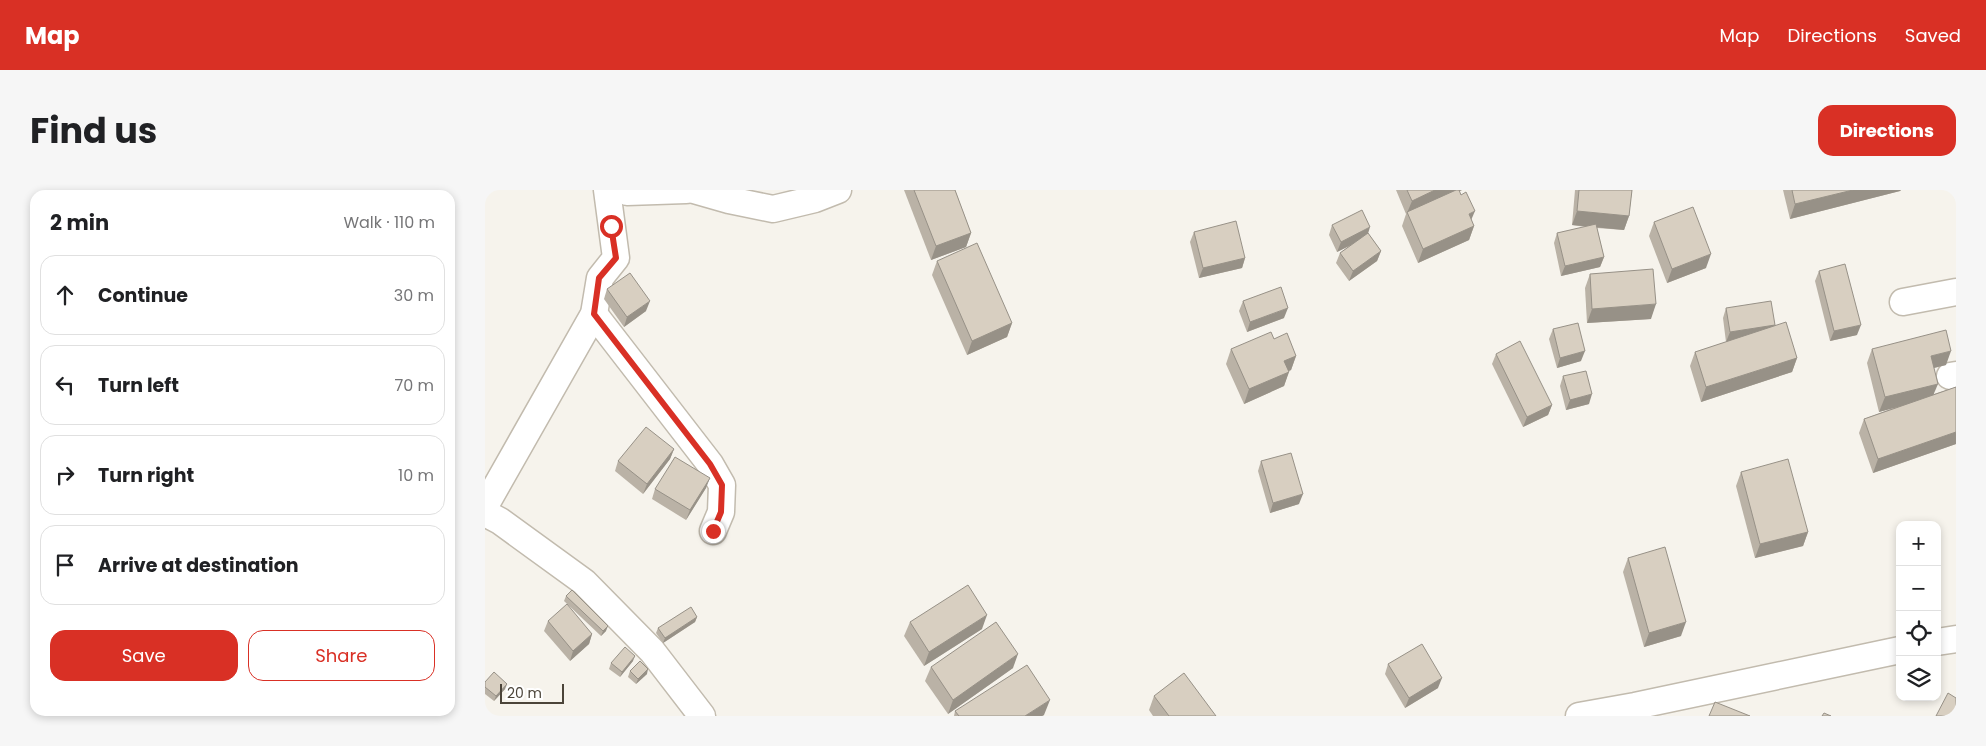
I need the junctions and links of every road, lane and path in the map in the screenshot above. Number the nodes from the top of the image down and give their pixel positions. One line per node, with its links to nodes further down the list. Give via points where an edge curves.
1 (607, 190): 8 (street, via 616,258 599,278)
2 (624, 190): 3 (street)
3 (686, 190)
4 (694, 190): 5 (street, via 773,209)
5 (838, 190)
6 (1956, 292): 7 (street)
7 (1903, 302)
8 (594, 314): 9 (street); 11 (street, via 710,464 722,485 721,512)
9 (485, 506)
10 (485, 512): 15 (street, via 583,582 652,651)
11 (713, 531)
12 (1956, 639): 13 (street)
13 (1941, 641)
14 (1896, 651): 16 (street)
15 (702, 716)
16 (1579, 716)

